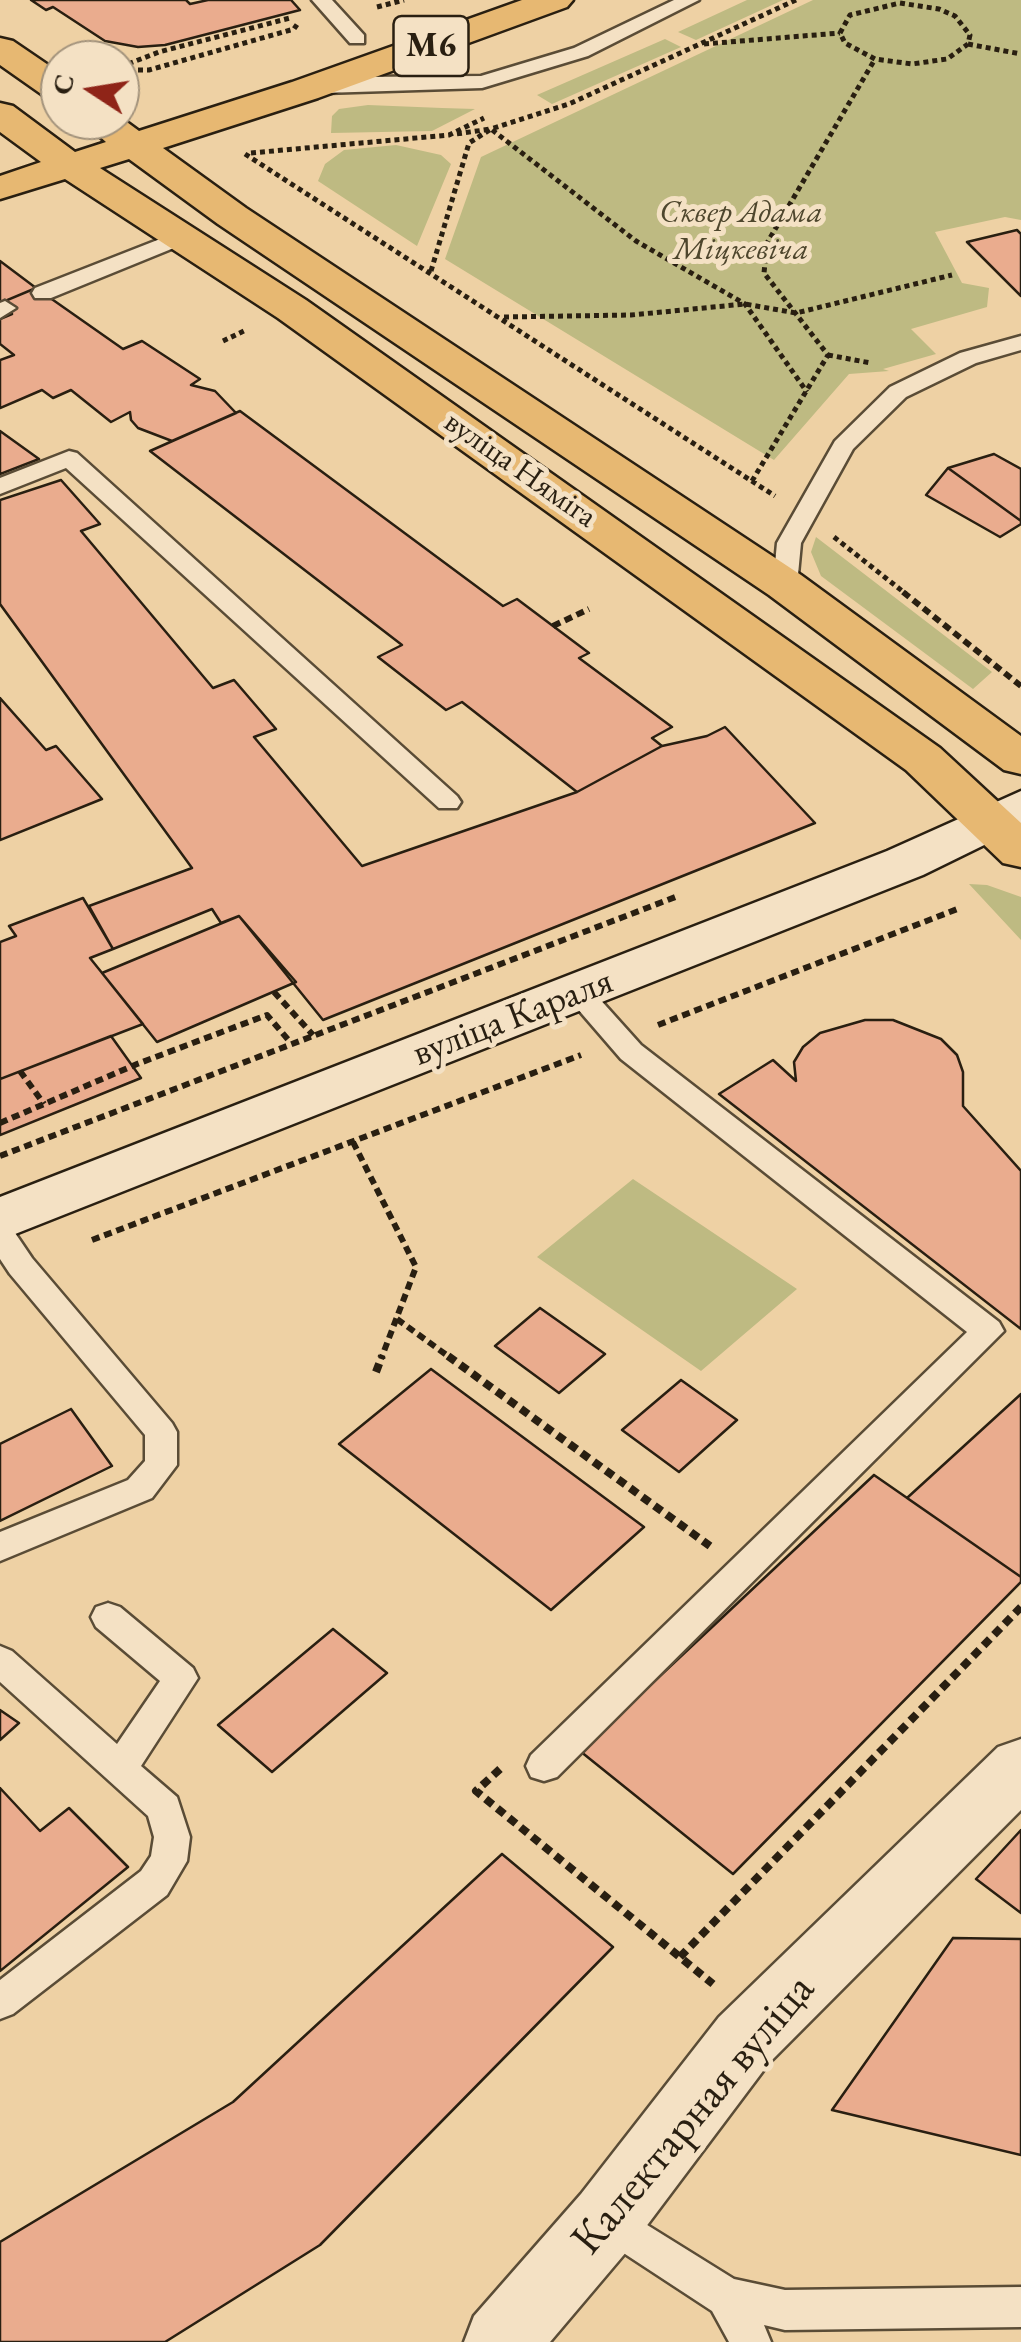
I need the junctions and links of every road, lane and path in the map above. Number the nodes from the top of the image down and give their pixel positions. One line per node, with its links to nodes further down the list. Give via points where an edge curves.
1 (322, 0): 12 (lane)
2 (404, 0): 8 (path)
3 (476, 0): 12 (main road, М6)
4 (555, 0): 22 (main road, М6)
5 (690, 0): 22 (lane, via 581,52 482,82)
6 (796, 0): 13 (path)
7 (921, 2): 11 (path, via 863,9); 14 (path, via 966,25)
8 (380, 8)
9 (282, 19): 17 (path)
10 (294, 29): 19 (path)
11 (840, 33): 13 (path); 18 (path)
12 (357, 39): 21 (main road, М6)
13 (697, 44): 25 (path, via 569,104)
14 (968, 44): 16 (path); 18 (path, via 931,63)
15 (0, 49): 20 (main road)
16 (1021, 54)
17 (140, 60)
18 (875, 60): 37 (path, via 767,243 764,272)
19 (140, 70)
20 (40, 76)
21 (230, 78)
22 (305, 90): 24 (main road, М6)
23 (0, 114): 29 (main road, вуліца Няміга)
24 (140, 116)
25 (490, 129): 26 (path); 33 (path, via 469,143); 36 (path, via 636,242)
26 (449, 135)
27 (65, 140): 29 (main road, М6)
28 (140, 140): 44 (main road, вуліца Няміга, via 232,216)
29 (34, 152): 31 (main road, М6); 32 (main road, вуліца Няміга)
30 (245, 154): 33 (path)
31 (0, 188)
32 (184, 236): 35 (lane); 50 (main road, вуліца Няміга, via 748,632)
33 (430, 271): 38 (path)
34 (952, 274): 37 (path)
35 (43, 293)
36 (744, 304): 37 (path); 38 (path, via 632,315); 40 (path)
37 (796, 313): 40 (path, via 828,355)
38 (501, 316): 41 (path)
39 (1021, 343): 43 (lane, via 968,358 898,392 843,446)
40 (806, 392): 41 (path)
41 (752, 480): 43 (path)
42 (0, 488): 49 (lane, via 70,458)
43 (802, 514): 44 (lane, via 789,543); 47 (path)
44 (785, 584): 48 (main road, вуліца Няміга)
45 (589, 609): 46 (path)
46 (553, 626)
47 (1021, 686)
48 (1021, 759)
49 (448, 802)
50 (1011, 827): 54 (main road, вуліца Караля)
51 (679, 896): 55 (path)
52 (960, 908): 56 (path)
53 (274, 992): 55 (path)
54 (578, 993): 56 (lane); 65 (main road, вуліца Караля)
55 (313, 1035): 57 (path)
56 (622, 1039): 58 (path); 76 (lane, via 988,1332)
57 (291, 1043): 61 (path, via 268,1015); 64 (path)
58 (574, 1058): 59 (path); 63 (path)
59 (589, 1070)
60 (20, 1071): 61 (path)
61 (44, 1104): 62 (path)
62 (0, 1123)
63 (354, 1142): 67 (path); 68 (path, via 416,1267)
64 (0, 1156)
65 (0, 1219)
66 (0, 1234): 67 (lane)
67 (21, 1266): 70 (lane, via 161,1432 161,1465 140,1489)
68 (397, 1319): 69 (path); 71 (path)
69 (376, 1372)
70 (0, 1547)
71 (717, 1551)
72 (1021, 1607): 79 (path)
73 (108, 1618): 78 (lane, via 181,1678)
74 (0, 1661): 78 (lane)
75 (510, 1760): 79 (path, via 476,1791)
76 (544, 1766)
77 (1021, 1767): 81 (main road, Калектарная вуліца)
78 (120, 1768): 80 (lane, via 164,1808 172,1837 169,1860 154,1884)
79 (680, 1957): 81 (path)
80 (0, 2002)
81 (760, 2022): 82 (main road, Калектарная вуліца)
82 (606, 2219): 83 (lane); 85 (main road, Калектарная вуліца)
83 (726, 2297): 84 (lane, via 784,2310); 86 (lane)
84 (1021, 2307)
85 (501, 2342)
86 (751, 2342)

